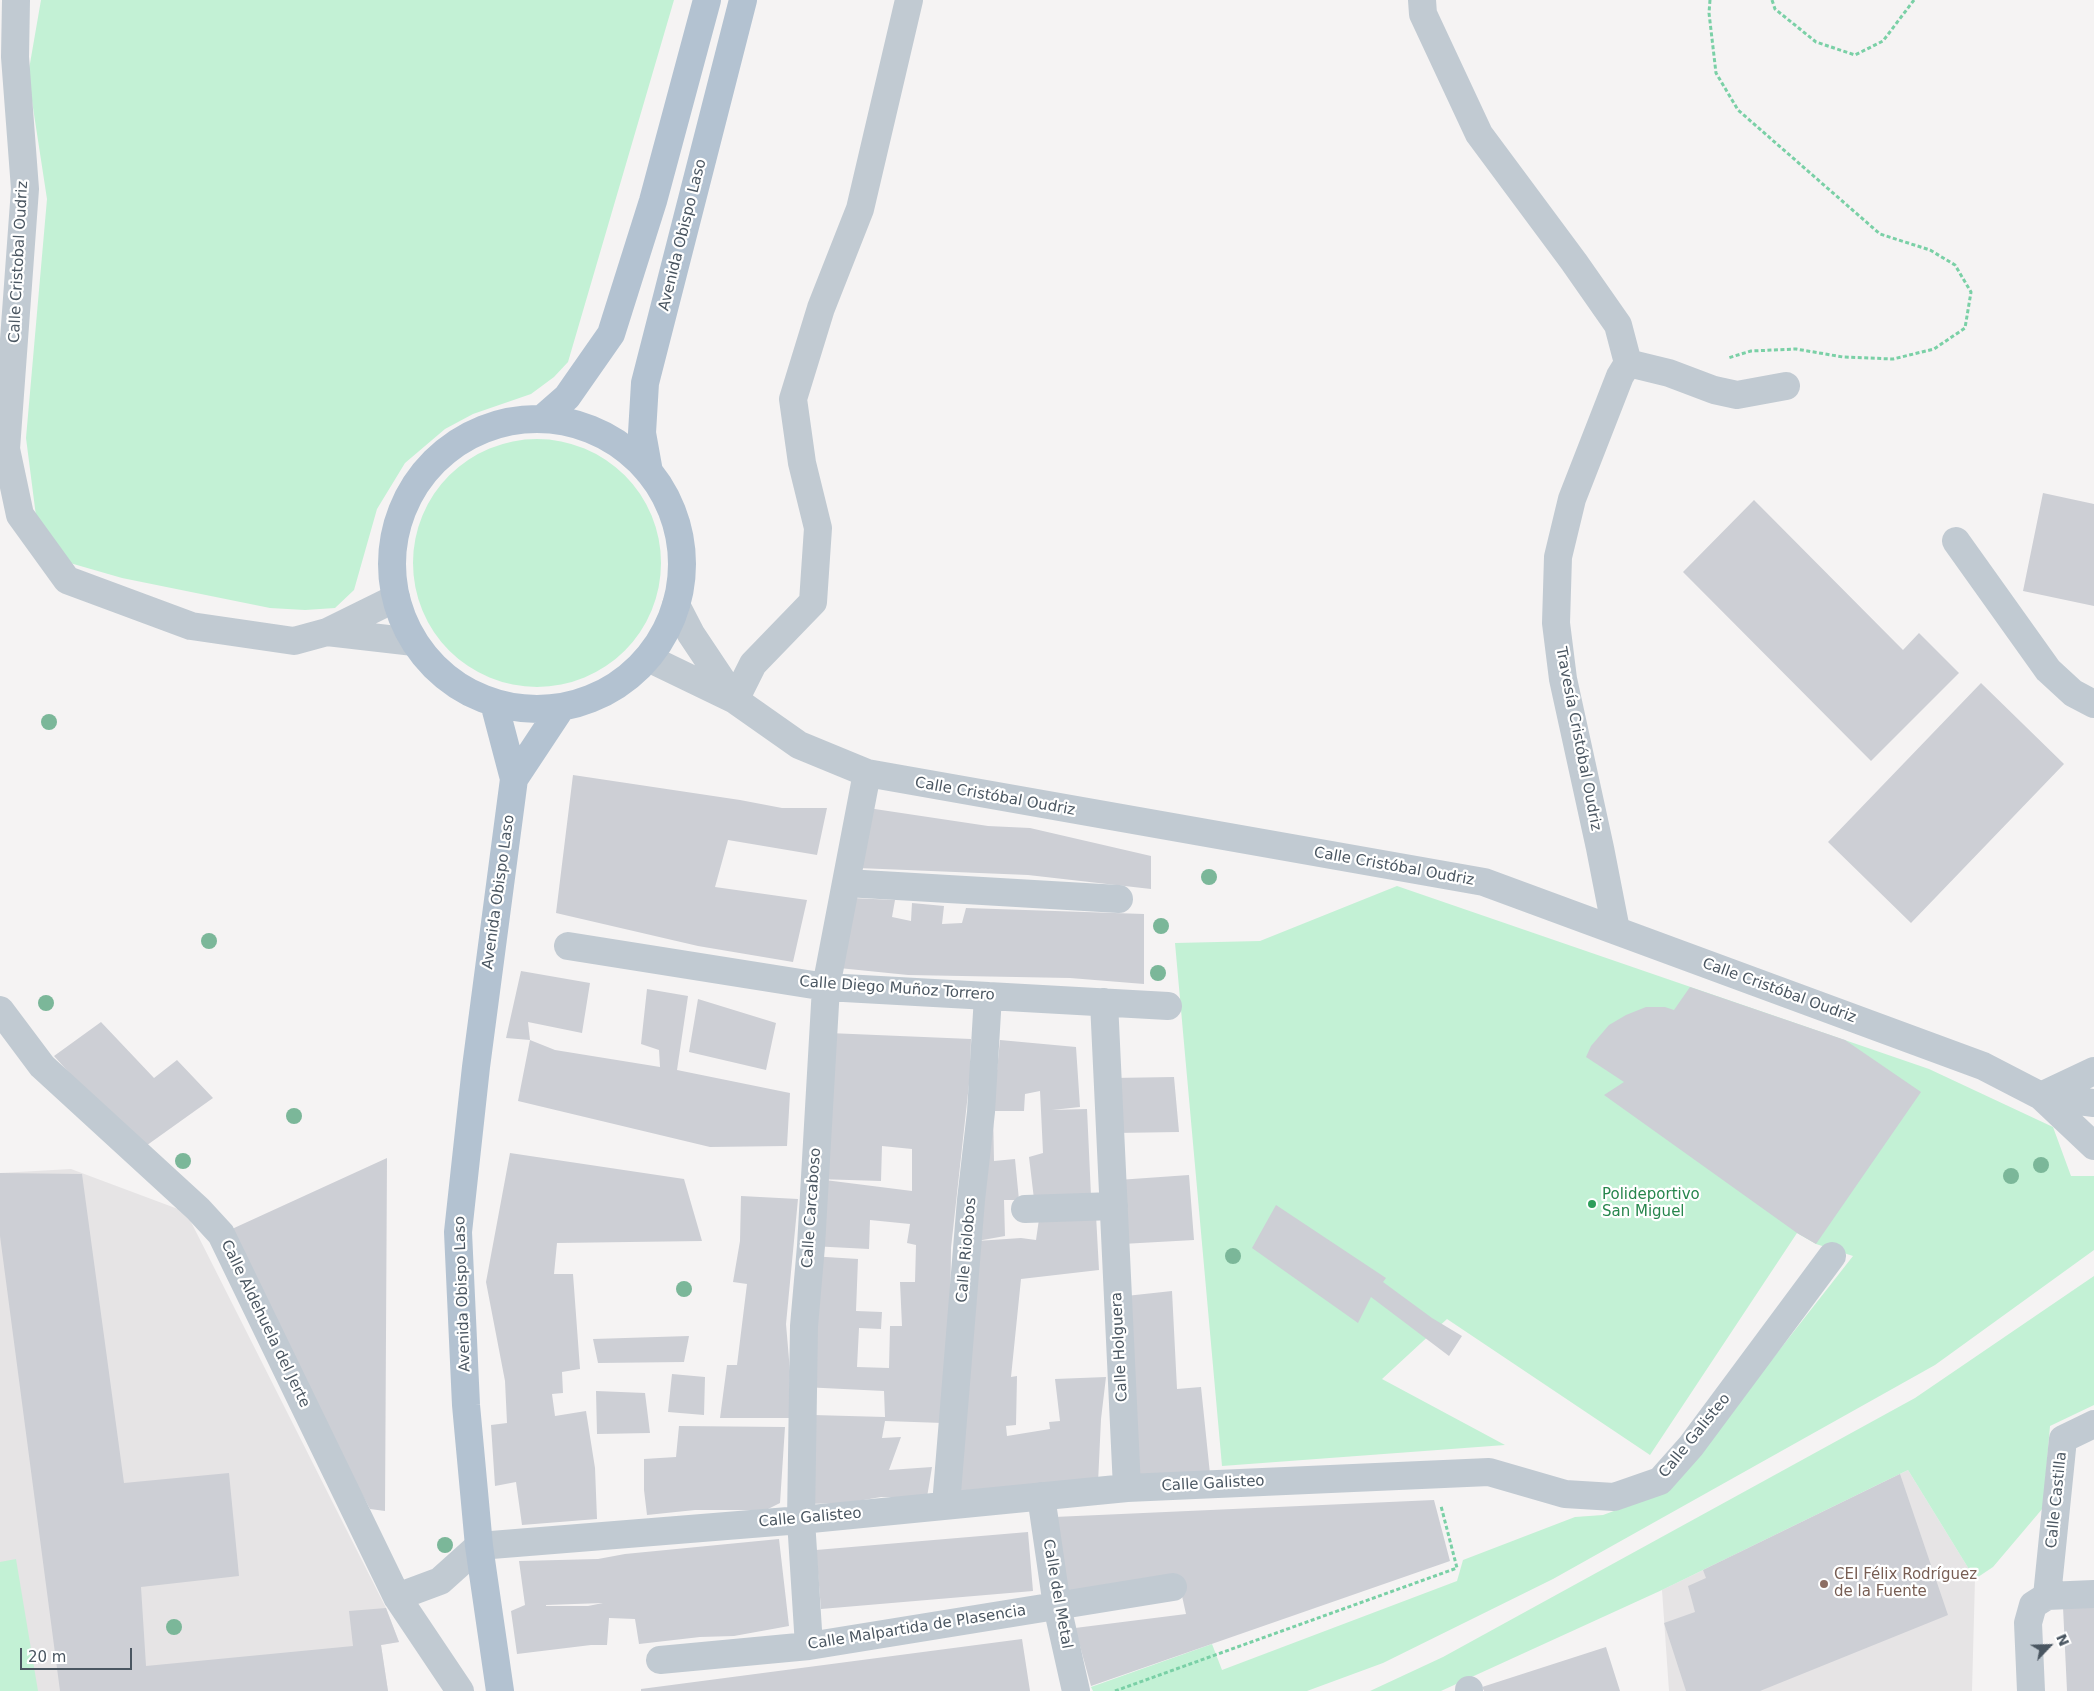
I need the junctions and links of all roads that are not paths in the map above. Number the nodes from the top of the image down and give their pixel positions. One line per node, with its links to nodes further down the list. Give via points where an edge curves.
1 (16, 0): 13 (street, Calle Cristobal Oudriz, via 15,57 25,189 6,450 20,515 67,580 191,626 294,641)
2 (708, 0): 8 (main road, via 653,201 611,334 567,397)
3 (743, 0): 9 (main road, Avenida Obispo Laso, via 644,383 642,433)
4 (909, 0): 16 (street, via 860,209 821,308 793,399 802,463 818,528 813,602 753,664)
5 (1422, 0): 6 (street, via 1423,14 1479,134 1618,325)
6 (1628, 363): 7 (street, via 1737,395); 24 (street, Travesía Cristóbal Oudriz, via 1572,499 1558,557 1556,623 1563,678)
7 (1786, 386)
8 (543, 418): 9 (main road, via 583,426 612,440); 11 (main road, via 505,422 468,435 437,457 413,486 397,522 392,560)
9 (649, 472): 12 (main road, via 673,512 682,558)
10 (1956, 541): 18 (street, via 2048,670 2073,693)
11 (396, 598): 13 (street, Calle Cristobal Oudriz); 14 (main road)
12 (676, 605): 15 (main road, via 665,633); 16 (street, Calle Cristóbal Oudriz)
13 (327, 632): 14 (street)
14 (414, 642): 17 (main road, via 436,669 463,689)
15 (648, 658): 16 (street, Calle Cristóbal Oudriz); 19 (main road, via 623,682 594,698)
16 (734, 700): 20 (street, Calle Cristóbal Oudriz, via 799,745)
17 (494, 703): 19 (main road, via 527,710); 21 (main road, Avenida Obispo Laso)
18 (2094, 704)
19 (561, 708): 21 (main road, Avenida Obispo Laso)
20 (867, 773): 22 (street, Calle Carcaboso); 24 (street, Calle Cristóbal Oudriz, via 1484,882)
21 (514, 779): 43 (main road, Avenida Obispo Laso, via 458,1232 466,1405)
22 (846, 883): 23 (street); 26 (street, Calle Carcaboso)
23 (1118, 899)
24 (1616, 930): 32 (street, Calle Cristóbal Oudriz, via 1983,1066)
25 (568, 946): 26 (street, Calle Diego Muñoz Torrero)
26 (826, 987): 27 (street, Calle Diego Muñoz Torrero); 42 (street, Calle Carcaboso, via 804,1326)
27 (988, 996): 28 (street, Calle Diego Muñoz Torrero); 41 (street, Calle Riolobos, via 982,1112 971,1200)
28 (1104, 1002): 29 (street, Calle Diego Muñoz Torrero); 35 (street, Calle Holguera)
29 (1168, 1006)
30 (0, 1010): 47 (street, Calle Aldehuela del Jerte, via 42,1066 221,1234)
31 (2094, 1071): 32 (street)
32 (2041, 1096): 33 (street, Calle Cristóbal Oudriz); 34 (street, Calle Cristóbal Oudriz)
33 (2094, 1103)
34 (2094, 1146)
35 (1114, 1206): 36 (street); 39 (street, Calle Holguera)
36 (1026, 1210)
37 (1832, 1256): 39 (street, Calle Galisteo, via 1691,1446 1660,1481 1614,1497 1565,1494 1489,1472)
38 (2094, 1424): 46 (street, Calle Castilla, via 2063,1439)
39 (1127, 1488): 40 (street, Calle Galisteo)
40 (1041, 1496): 41 (street, Calle Galisteo); 48 (street, Calle del Metal)
41 (946, 1505): 42 (street, Calle Galisteo)
42 (801, 1520): 43 (street, Calle Galisteo); 49 (street, Calle Carcaboso)
43 (479, 1546): 47 (street, via 440,1581); 52 (main road, Avenida Obispo Laso)
44 (1172, 1587): 48 (street, Calle Malpartida de Plasencia)
45 (2094, 1594): 46 (street)
46 (2047, 1596): 54 (street, via 2032,1605 2028,1624)
47 (397, 1597): 51 (street, Calle Aldehuela del Jerte)
48 (1057, 1606): 49 (street, Calle Malpartida de Plasencia); 53 (street, Calle del Metal)
49 (809, 1646): 50 (street, Calle Malpartida de Plasencia)
50 (660, 1660)
51 (460, 1691)
52 (500, 1691)
53 (1076, 1691)
54 (2031, 1691)

